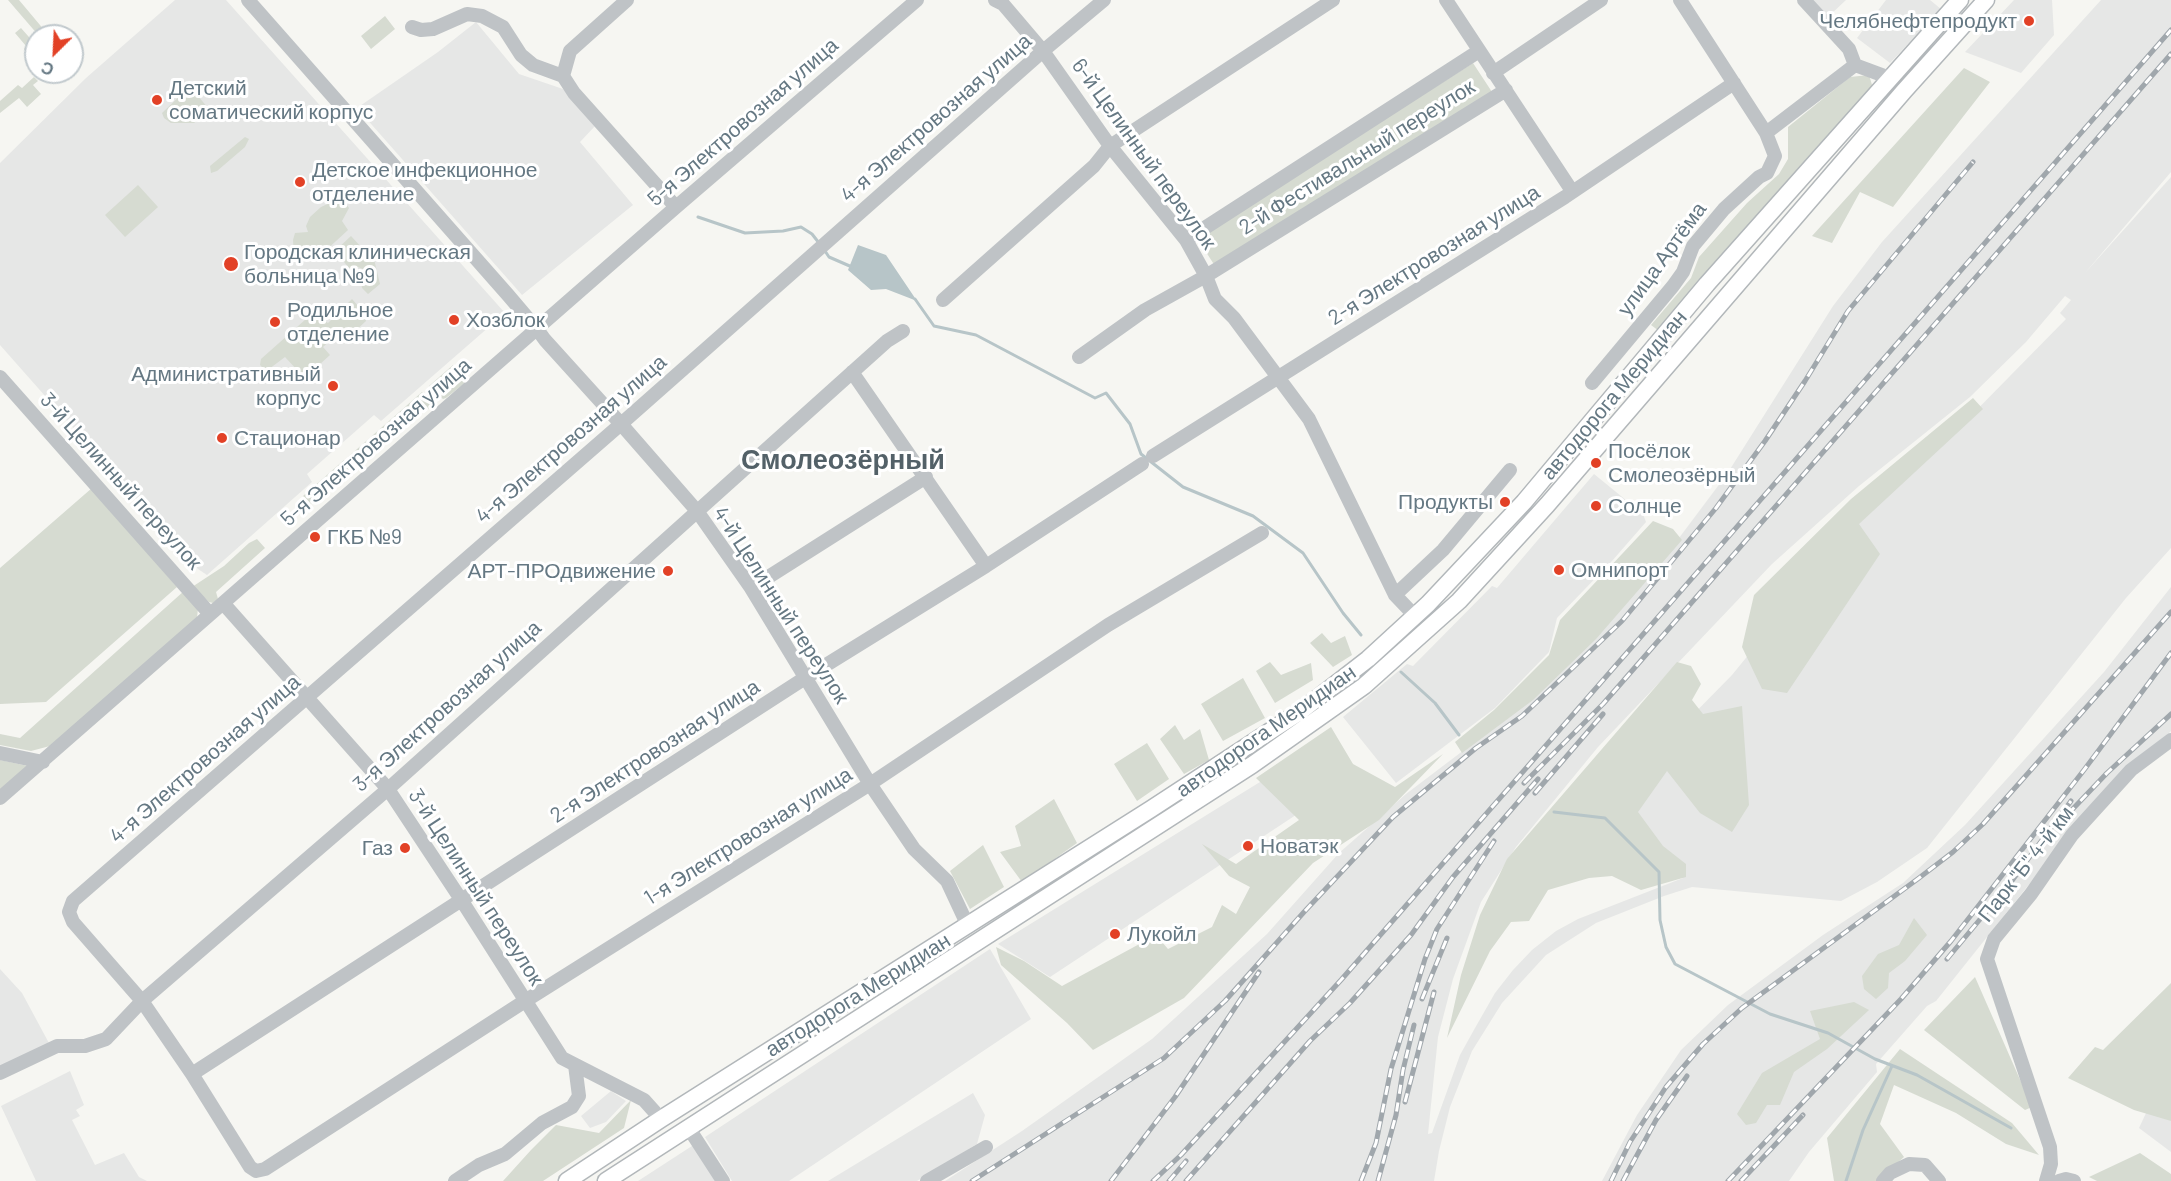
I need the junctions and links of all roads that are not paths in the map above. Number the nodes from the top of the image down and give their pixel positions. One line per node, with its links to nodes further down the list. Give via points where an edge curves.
1 (248, 0): 30 (street, 4-й Целинный переулок)
2 (627, 0): 18 (street, via 570,51)
3 (917, 0): 26 (street, 5-я Электровозная улица)
4 (995, 0): 14 (street, 6-й Целинный переулок, via 1004,4)
5 (1104, 0): 14 (street, 4-я Электровозная улица)
6 (1333, 0): 24 (street)
7 (1446, 0): 15 (street)
8 (1601, 0): 17 (street, 2-й Фестивальный переулок)
9 (1680, 0): 20 (street, улица Артёма)
10 (1804, 0): 16 (street, via 1849,49)
11 (1960, 0): 19 (main road, автодорога Меридиан)
12 (1986, 0): 22 (main road, автодорога Меридиан)
13 (412, 27): 18 (street, via 433,29 467,14 482,16 503,27 521,55 533,65)
14 (1043, 51): 24 (street, 6-й Целинный переулок); 37 (street, 4-я Электровозная улица)
15 (1479, 51): 17 (street); 27 (street, 2-й Фестивальный переулок)
16 (1855, 65): 19 (street); 23 (street)
17 (1493, 73): 21 (street)
18 (563, 76): 26 (street)
19 (1890, 78): 22 (main road); 47 (main road, автодорога Меридиан, via 1707,284 1524,502)
20 (1734, 83): 23 (street, улица Артёма); 25 (street, 2-я Электровозная улица)
21 (1506, 90): 25 (street); 28 (street, 2-й Фестивальный переулок)
22 (1904, 91): 48 (main road, автодорога Меридиан, via 1547,505)
23 (1766, 133): 36 (street, улица Артёма, via 1775,156 1767,173 1724,209 1693,246 1673,286)
24 (1110, 146): 27 (street, 6-й Целинный переулок); 29 (street, via 1094,166)
25 (1572, 191): 35 (street, 2-я Электровозная улица)
26 (676, 207): 30 (street, 5-я Электровозная улица)
27 (1186, 240): 28 (street, 6-й Целинный переулок)
28 (1206, 276): 32 (street, 2-й Фестивальный переулок, via 1145,310); 35 (street, 6-й Целинный переулок, via 1215,299 1234,318)
29 (943, 300)
30 (537, 329): 37 (street, 4-й Целинный переулок); 45 (street, 5-я Электровозная улица)
31 (903, 332): 33 (street, 3-я Электровозная улица)
32 (1079, 357)
33 (852, 372): 39 (street); 40 (street, 3-я Электровозная улица)
34 (0, 376): 46 (street, 3-й Целинный переулок)
35 (1278, 379): 42 (street, 2-я Электровозная улица); 44 (street, 6-й Целинный переулок, via 1309,419)
36 (1592, 383)
37 (621, 424): 40 (street, 4-й Целинный переулок); 50 (street, 4-я Электровозная улица)
38 (1510, 470): 44 (street, via 1443,550)
39 (926, 477): 42 (street); 43 (street)
40 (697, 511): 43 (street, 4-й Целинный переулок); 55 (street, 3-я Электровозная улица)
41 (1262, 533): 54 (street, 1-я Электровозная улица, via 1108,626)
42 (986, 566): 49 (street, 2-я Электровозная улица)
43 (751, 588): 49 (street, 4-й Целинный переулок)
44 (1395, 594): 47 (street, 6-й Целинный переулок)
45 (223, 603): 46 (street, 5-я Электровозная улица); 50 (street, 3-й Целинный переулок)
46 (210, 614): 53 (street, 5-я Электровозная улица)
47 (1415, 616): 48 (main road); 58 (main road, автодорога Меридиан, via 1301,711)
48 (1429, 629): 65 (main road, автодорога Меридиан, via 1364,686 1252,765)
49 (804, 678): 54 (street, 4-й Целинный переулок); 57 (street, 2-я Электровозная улица)
50 (308, 698): 55 (street, 3-й Целинный переулок); 59 (street, 4-я Электровозная улица, via 73,902 69,912 73,922)
51 (2171, 740): 74 (street, Парк "Б" 4-й км, via 2131,770 2072,835 1994,939 1987,959 2050,1147)
52 (0, 753): 53 (street)
53 (43, 762): 56 (street, 5-я Электровозная улица)
54 (870, 784): 58 (street, 4-й Целинный переулок, via 914,849 947,881); 60 (street, 1-я Электровозная улица)
55 (388, 789): 57 (street, 3-й Целинный переулок); 59 (street, 3-я Электровозная улица)
56 (0, 798)
57 (462, 901): 60 (street, 3-й Целинный переулок); 63 (street, 2-я Электровозная улица)
58 (968, 926): 64 (main road, автодорога Меридиан)
59 (142, 1001): 62 (street, 3-я Электровозная улица, via 106,1039 85,1046 57,1046); 63 (street)
60 (525, 1001): 61 (street, 3-й Целинный переулок, via 562,1058); 63 (street, 1-я Электровозная улица, via 265,1169 256,1171)
61 (575, 1065): 64 (street, 3-й Целинный переулок, via 644,1100); 67 (street, via 579,1096 572,1107 542,1123 505,1154 478,1165)
62 (0, 1073)
63 (192, 1074)
64 (661, 1119): 68 (main road, автодорога Меридиан)
65 (688, 1127): 69 (main road, автодорога Меридиан); 70 (street)
66 (986, 1147): 71 (street)
67 (455, 1181)
68 (567, 1181)
69 (606, 1181)
70 (723, 1181)
71 (927, 1181)
72 (1883, 1181): 73 (street, via 1909,1164 1925,1165)
73 (1939, 1181)
74 (2046, 1181)
75 (2059, 1181): 76 (street)
76 (2074, 1181)

